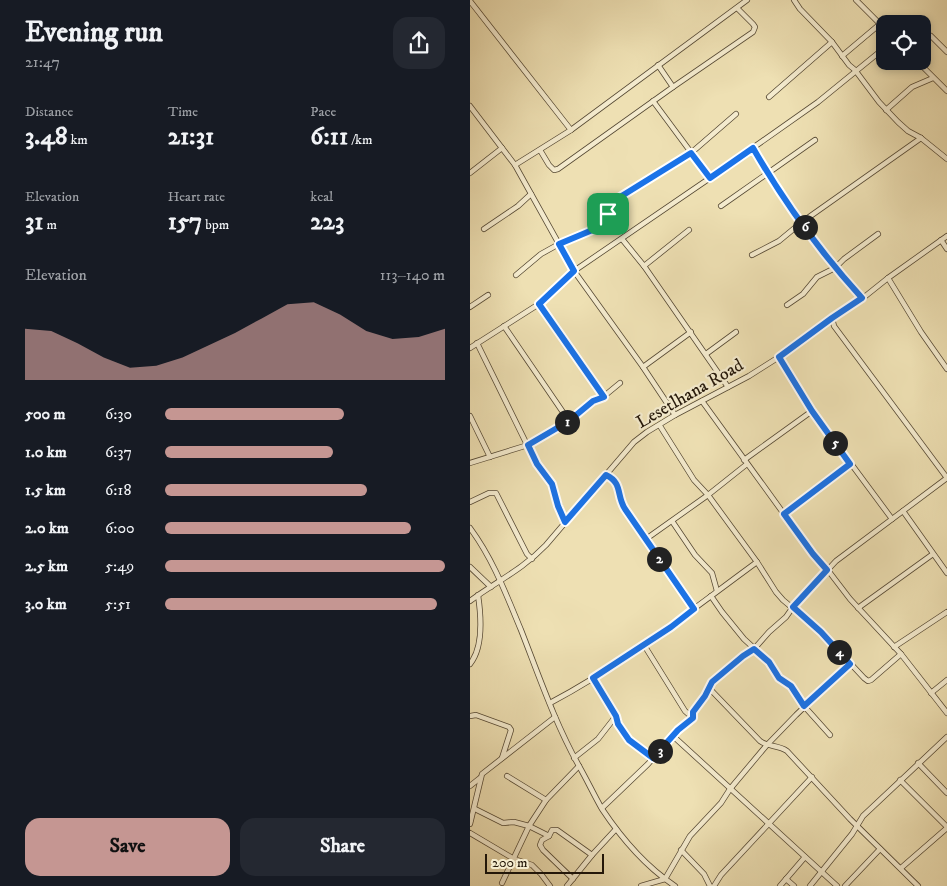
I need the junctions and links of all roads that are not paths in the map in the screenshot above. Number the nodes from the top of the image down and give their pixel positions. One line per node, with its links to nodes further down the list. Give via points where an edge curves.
1 (746, 0): 5 (street)
2 (794, 0): 9 (street)
3 (856, 0): 6 (street)
4 (470, 1): 24 (street)
5 (737, 8): 13 (street); 17 (street, via 753,24 754,30)
6 (876, 20)
7 (876, 27): 12 (street)
8 (931, 36): 10 (street)
9 (832, 42): 12 (street); 19 (street)
10 (947, 52)
11 (876, 55): 14 (street)
12 (842, 56): 14 (street)
13 (658, 66): 17 (street); 24 (street)
14 (855, 70): 22 (street); 28 (street, via 818,102)
15 (926, 70): 16 (street)
16 (934, 78): 18 (street); 22 (street, via 912,87)
17 (673, 86): 20 (street)
18 (947, 90)
19 (769, 97)
20 (653, 101): 29 (street, via 556,170 551,168); 30 (street)
21 (470, 106): 27 (street)
22 (886, 110): 25 (street)
23 (736, 114): 30 (street)
24 (571, 130): 29 (street)
25 (921, 138): 31 (street); 38 (street)
26 (814, 140): 34 (street)
27 (502, 148): 32 (street); 33 (street)
28 (753, 148): 34 (street); 35 (street)
29 (540, 150): 32 (street)
30 (691, 153): 35 (street); 45 (street, via 620,197 602,226)
31 (947, 159)
32 (515, 165): 36 (street)
33 (470, 173)
34 (768, 174): 37 (street); 38 (street)
35 (710, 178): 43 (street)
36 (531, 194): 39 (street); 45 (street)
37 (721, 206)
38 (802, 222): 47 (street, via 779,242); 49 (street)
39 (484, 229)
40 (689, 230): 48 (street)
41 (878, 234): 49 (street)
42 (947, 236): 44 (street, Lesetlhana Road)
43 (622, 239): 48 (street); 50 (street)
44 (941, 240): 46 (street); 52 (street, Lesetlhana Road)
45 (559, 244): 50 (street); 51 (street, via 538,256)
46 (947, 249)
47 (752, 255)
48 (644, 266): 60 (street)
49 (835, 268): 54 (street); 56 (street, via 817,277 803,294)
50 (574, 271): 55 (street); 66 (street)
51 (516, 275)
52 (888, 278): 54 (street, Lesetlhana Road); 67 (street)
53 (488, 295): 57 (street)
54 (862, 298): 58 (street, Lesetlhana Road)
55 (539, 304): 59 (street); 70 (street)
56 (787, 305)
57 (470, 307)
58 (832, 318): 65 (street, Lesetlhana Road); 83 (street, via 834,326)
59 (504, 326): 62 (street); 75 (street)
60 (691, 332): 64 (street); 66 (street)
61 (736, 332): 64 (street)
62 (477, 343): 63 (street); 77 (street)
63 (470, 348)
64 (706, 354): 69 (street)
65 (779, 357): 69 (street, Lesetlhana Road); 72 (street)
66 (643, 367): 73 (street)
67 (947, 369)
68 (620, 383): 70 (street)
69 (728, 387): 71 (street, Lesetlhana Road)
70 (604, 397): 75 (street, via 593,401)
71 (702, 401): 73 (street, Lesetlhana Road); 79 (street)
72 (812, 411): 79 (street); 81 (street)
73 (675, 415): 76 (street, Lesetlhana Road)
74 (470, 416): 78 (street)
75 (569, 421): 77 (street)
76 (660, 426): 82 (street, Lesetlhana Road, via 634,442); 84 (street, via 694,480)
77 (528, 445): 78 (street); 90 (street, via 552,484)
78 (490, 457): 80 (street)
79 (745, 462): 84 (street); 87 (street)
80 (470, 463)
81 (850, 464): 87 (street); 88 (street)
82 (606, 475): 90 (street, Lesetlhana Road); 92 (street, via 614,479 621,502)
83 (947, 478): 86 (street)
84 (708, 495): 89 (street); 95 (street)
85 (470, 502): 94 (street, via 489,493 496,494)
86 (902, 511): 88 (street); 93 (street)
87 (784, 514): 97 (street)
88 (892, 518): 97 (street)
89 (672, 521): 92 (street); 101 (street, via 712,573)
90 (565, 522): 94 (street, Lesetlhana Road)
91 (470, 528): 99 (street)
92 (646, 540): 107 (street)
93 (933, 554): 98 (street); 106 (street)
94 (532, 559): 99 (street, Lesetlhana Road)
95 (757, 562): 101 (street); 105 (street, via 776,592)
96 (470, 567): 100 (street)
97 (827, 570): 105 (street); 106 (street)
98 (947, 574)
99 (501, 581): 100 (street, Lesetlhana Road); 119 (street)
100 (491, 587): 102 (street, Lesetlhana Road)
101 (717, 591): 103 (street)
102 (478, 595): 104 (street, Lesetlhana Road); 113 (street, via 482,621 476,656)
103 (711, 596): 107 (street); 111 (street)
104 (470, 601)
105 (793, 607): 111 (street); 114 (street)
106 (858, 608): 110 (street)
107 (694, 609): 109 (street)
108 (947, 612): 110 (street)
109 (644, 645): 115 (street); 125 (street)
110 (894, 647): 112 (street)
111 (754, 649): 117 (street, via 715,679); 120 (street, via 769,662 779,678 791,686)
112 (901, 654): 114 (street, via 868,681); 118 (street)
113 (470, 664)
114 (850, 664): 120 (street)
115 (593, 678): 119 (street); 123 (street)
116 (947, 680): 118 (street)
117 (709, 688): 125 (street, via 693,712); 129 (street)
118 (931, 692): 121 (street)
119 (550, 703): 124 (street)
120 (804, 706): 126 (street); 129 (street)
121 (947, 713)
122 (470, 716): 130 (street, via 509,726 511,730)
123 (616, 716): 131 (street, via 598,739); 132 (street, via 629,740)
124 (555, 717): 130 (street); 131 (street)
125 (693, 718): 127 (street)
126 (830, 735)
127 (673, 736): 132 (street); 140 (street)
128 (947, 737): 133 (street)
129 (766, 746): 137 (street, via 777,746 786,751); 140 (street)
130 (502, 758): 136 (street)
131 (574, 758): 134 (street)
132 (653, 758): 143 (street)
133 (918, 763): 138 (street); 141 (street)
134 (579, 766): 142 (street); 143 (street)
135 (507, 776): 142 (street)
136 (482, 777): 139 (street); 144 (street)
137 (812, 777): 145 (street); 147 (street)
138 (900, 780): 147 (street); 149 (street)
139 (470, 786)
140 (730, 789): 145 (street); 154 (street)
141 (947, 793)
142 (546, 800): 148 (street)
143 (602, 808): 150 (street)
144 (475, 809): 146 (street); 148 (street, via 506,823)
145 (768, 823): 156 (street); 169 (street)
146 (470, 824)
147 (856, 825): 153 (street); 159 (street)
148 (529, 826): 152 (street); 157 (street)
149 (947, 827): 158 (street)
150 (616, 829): 155 (street); 161 (street, via 651,869)
151 (470, 833): 157 (street)
152 (549, 836): 155 (street, via 552,830 557,830); 160 (street, via 540,845)
153 (880, 849): 158 (street); 174 (street)
154 (681, 850): 161 (street); 168 (street)
155 (592, 855): 160 (street)
156 (805, 857): 159 (street); 162 (street)
157 (514, 859): 163 (street); 164 (street, via 532,865)
158 (901, 868): 175 (street)
159 (822, 872): 172 (street); 173 (street)
160 (573, 879): 165 (street)
161 (665, 879): 166 (street); 167 (street)
162 (786, 879): 170 (street); 171 (street)
163 (503, 885)
164 (550, 886)
165 (567, 886)
166 (641, 886)
167 (675, 886)
168 (710, 886)
169 (714, 886)
170 (780, 886)
171 (794, 886)
172 (810, 886)
173 (837, 886)
174 (845, 886)
175 (918, 886)

